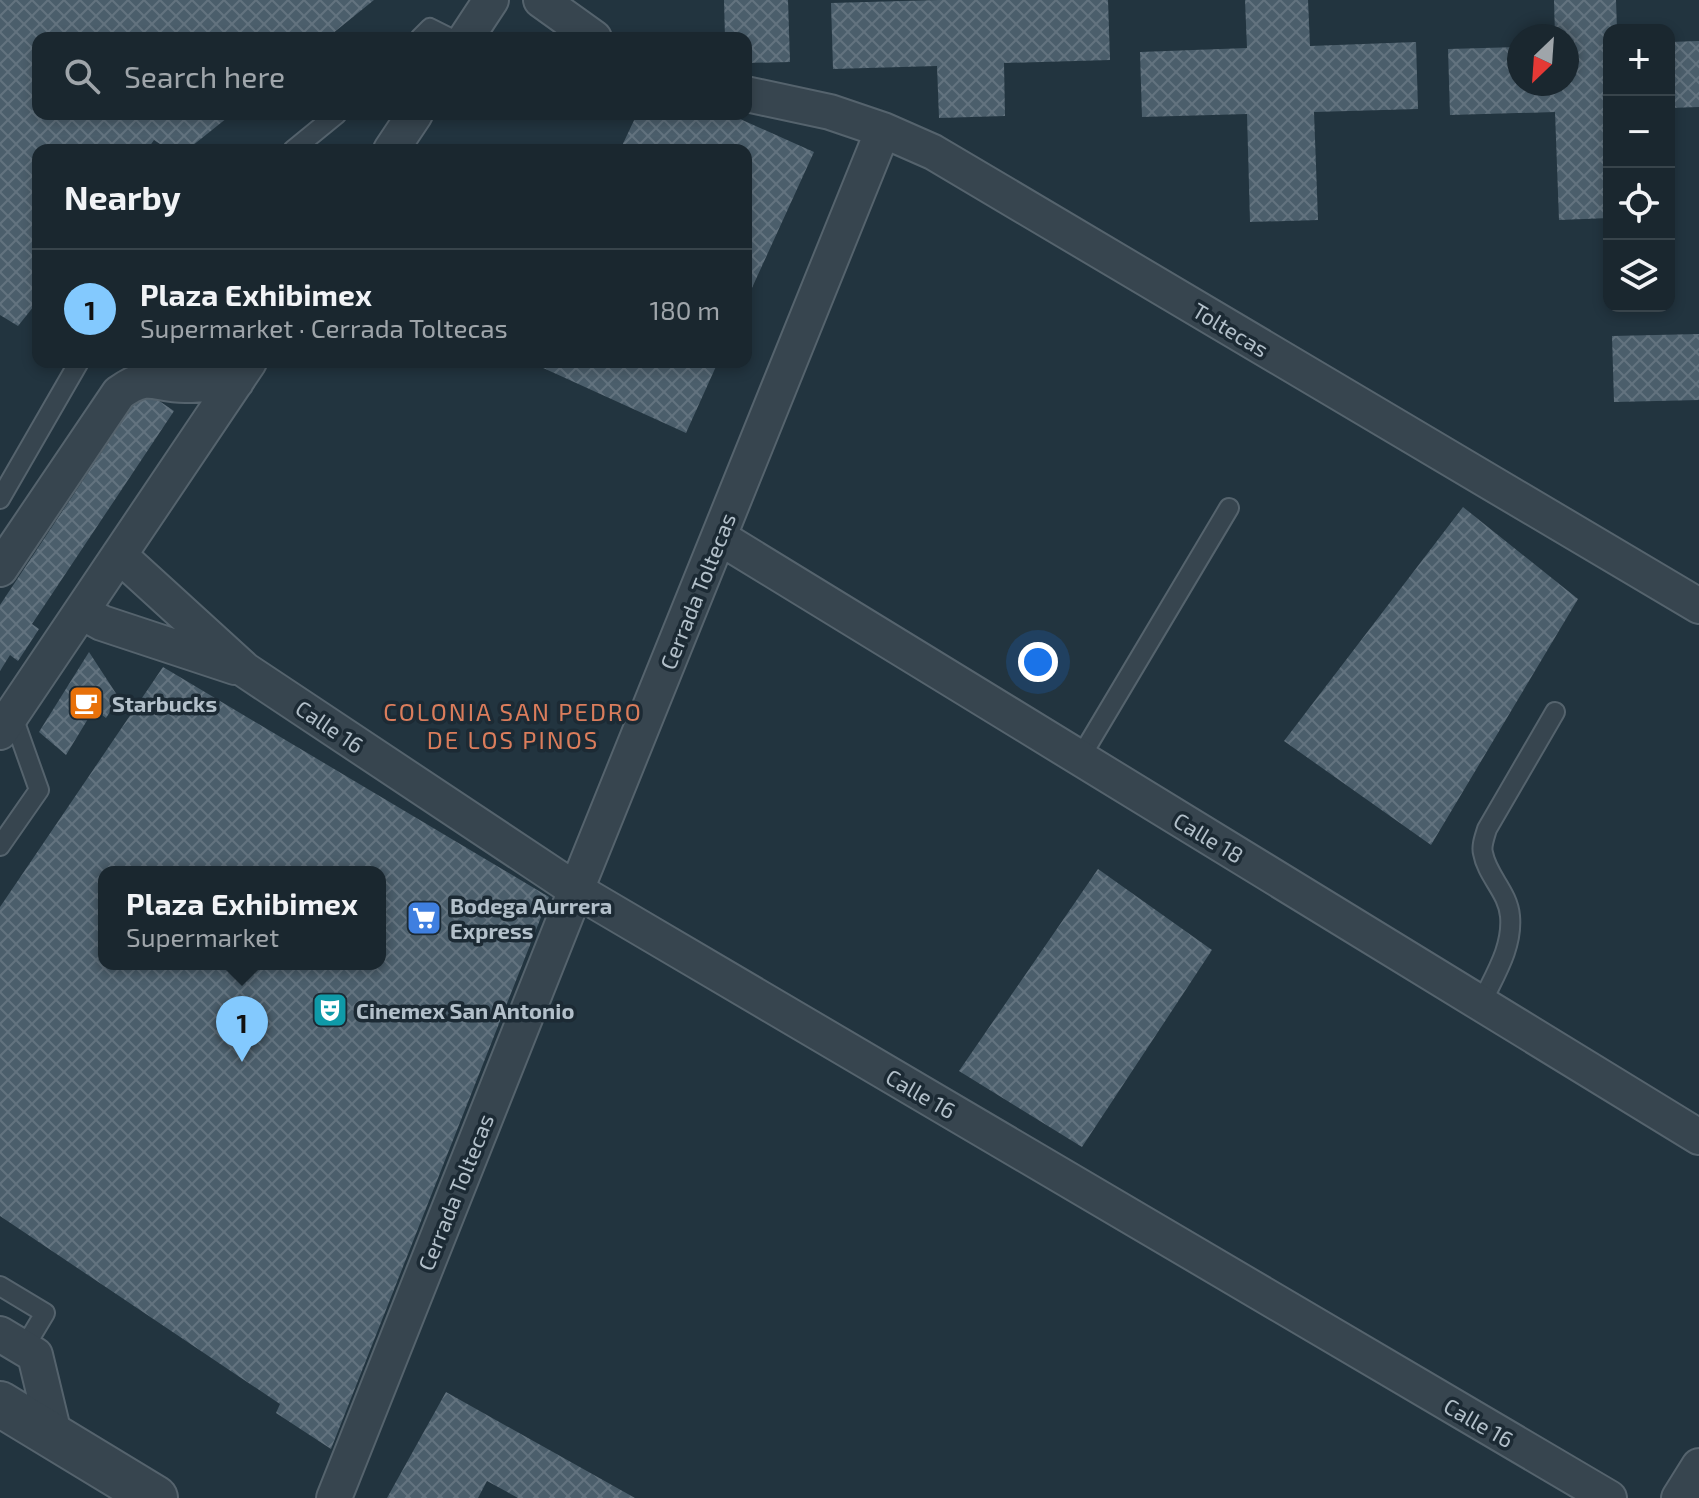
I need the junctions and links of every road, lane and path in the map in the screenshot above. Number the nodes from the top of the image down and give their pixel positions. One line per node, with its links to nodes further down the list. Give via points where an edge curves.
1 (491, 0): 3 (street)
2 (541, 0): 4 (street)
3 (470, 32)
4 (583, 32)
5 (752, 95): 8 (street, Toltecas)
6 (330, 120): 9 (lane)
7 (411, 120): 10 (street)
8 (883, 130): 18 (street, Cerrada Toltecas); 21 (street, Toltecas, via 933,152)
9 (300, 144)
10 (395, 144)
11 (76, 368): 16 (lane)
12 (147, 370): 14 (street); 20 (street, via 119,393)
13 (243, 372): 14 (street); 15 (street)
14 (182, 385): 15 (street)
15 (200, 435): 19 (street)
16 (0, 499)
17 (1229, 508): 26 (lane)
18 (719, 537): 26 (street, Calle 18); 28 (street, Cerrada Toltecas)
19 (119, 555): 22 (street); 23 (street, Calle 16)
20 (3, 557)
21 (1699, 606)
22 (82, 612): 23 (street, Calle 16); 25 (street)
23 (245, 670): 28 (street, Calle 16)
24 (1555, 712): 29 (lane, via 1487,829 1482,850 1510,915 1507,949)
25 (6, 723): 27 (lane, via 39,790)
26 (1080, 758): 29 (street, Calle 18)
27 (0, 846)
28 (576, 890): 37 (street, Cerrada Toltecas); 38 (street, Calle 16)
29 (1481, 1004): 30 (street, Calle 18)
30 (1699, 1137)
31 (0, 1286): 32 (lane, via 45,1313)
32 (12, 1341): 34 (street, via 35,1355)
33 (0, 1404): 34 (street)
34 (55, 1438): 36 (street)
35 (1699, 1466): 39 (street)
36 (155, 1498)
37 (334, 1498)
38 (1609, 1498)
39 (1679, 1498)

